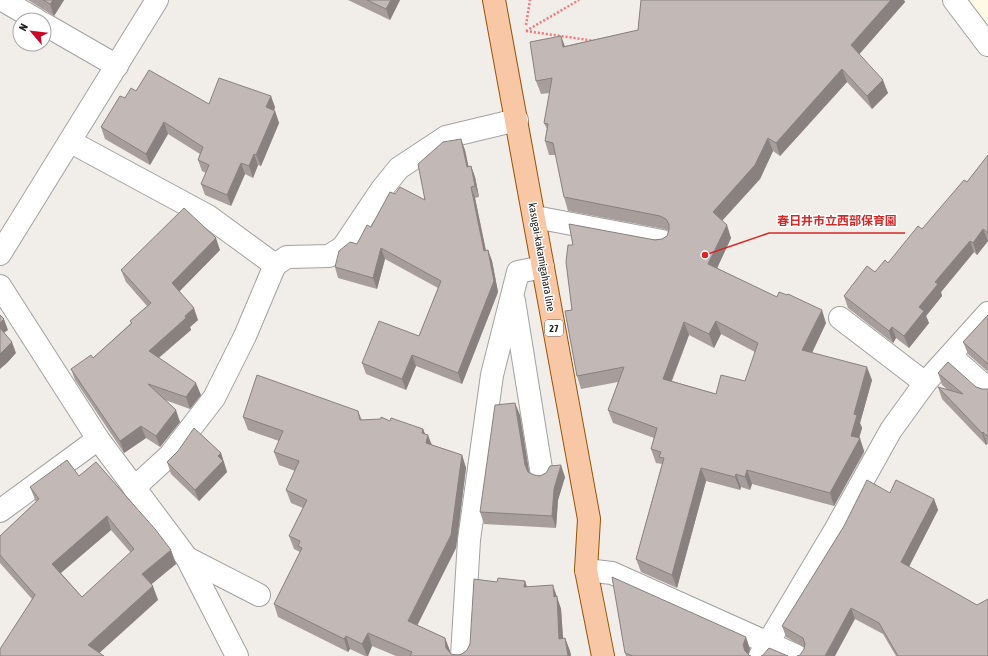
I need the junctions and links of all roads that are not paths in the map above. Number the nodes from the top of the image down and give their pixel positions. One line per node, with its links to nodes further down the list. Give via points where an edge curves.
1 (157, 0): 8 (street)
2 (494, 0): 9 (main road, kasugai-kakamigahara line / 27)
3 (954, 0): 7 (street)
4 (6, 2): 5 (street)
5 (23, 12)
6 (52, 29): 8 (street)
7 (988, 45)
8 (117, 66): 10 (street)
9 (517, 120): 11 (main road, kasugai-kakamigahara line / 27); 14 (street, via 446,137 399,168 343,247 329,256 287,257)
10 (71, 142): 13 (street); 14 (street, via 208,216)
11 (535, 217): 12 (street); 15 (main road, kasugai-kakamigahara line / 27)
12 (662, 241)
13 (0, 254)
14 (275, 265): 25 (street, via 245,336 214,398 170,455)
15 (543, 266): 17 (street, via 518,272); 28 (main road, kasugai-kakamigahara line / 27, via 589,519)
16 (0, 286): 23 (street)
17 (513, 293): 24 (street); 32 (street, via 492,375 469,540)
18 (988, 313): 20 (street)
19 (840, 318): 21 (street)
20 (950, 356): 21 (street); 22 (street)
21 (925, 383): 30 (street, via 891,430)
22 (988, 389)
23 (98, 439): 25 (street); 26 (street)
24 (542, 475)
25 (134, 488): 27 (street)
26 (0, 511)
27 (187, 558): 29 (street); 31 (street)
28 (586, 570): 30 (street, via 612,573); 33 (main road, kasugai-kakamigahara line / 27)
29 (259, 595)
30 (764, 649): 34 (street)
31 (236, 656)
32 (462, 656)
33 (603, 656)
34 (797, 656)

